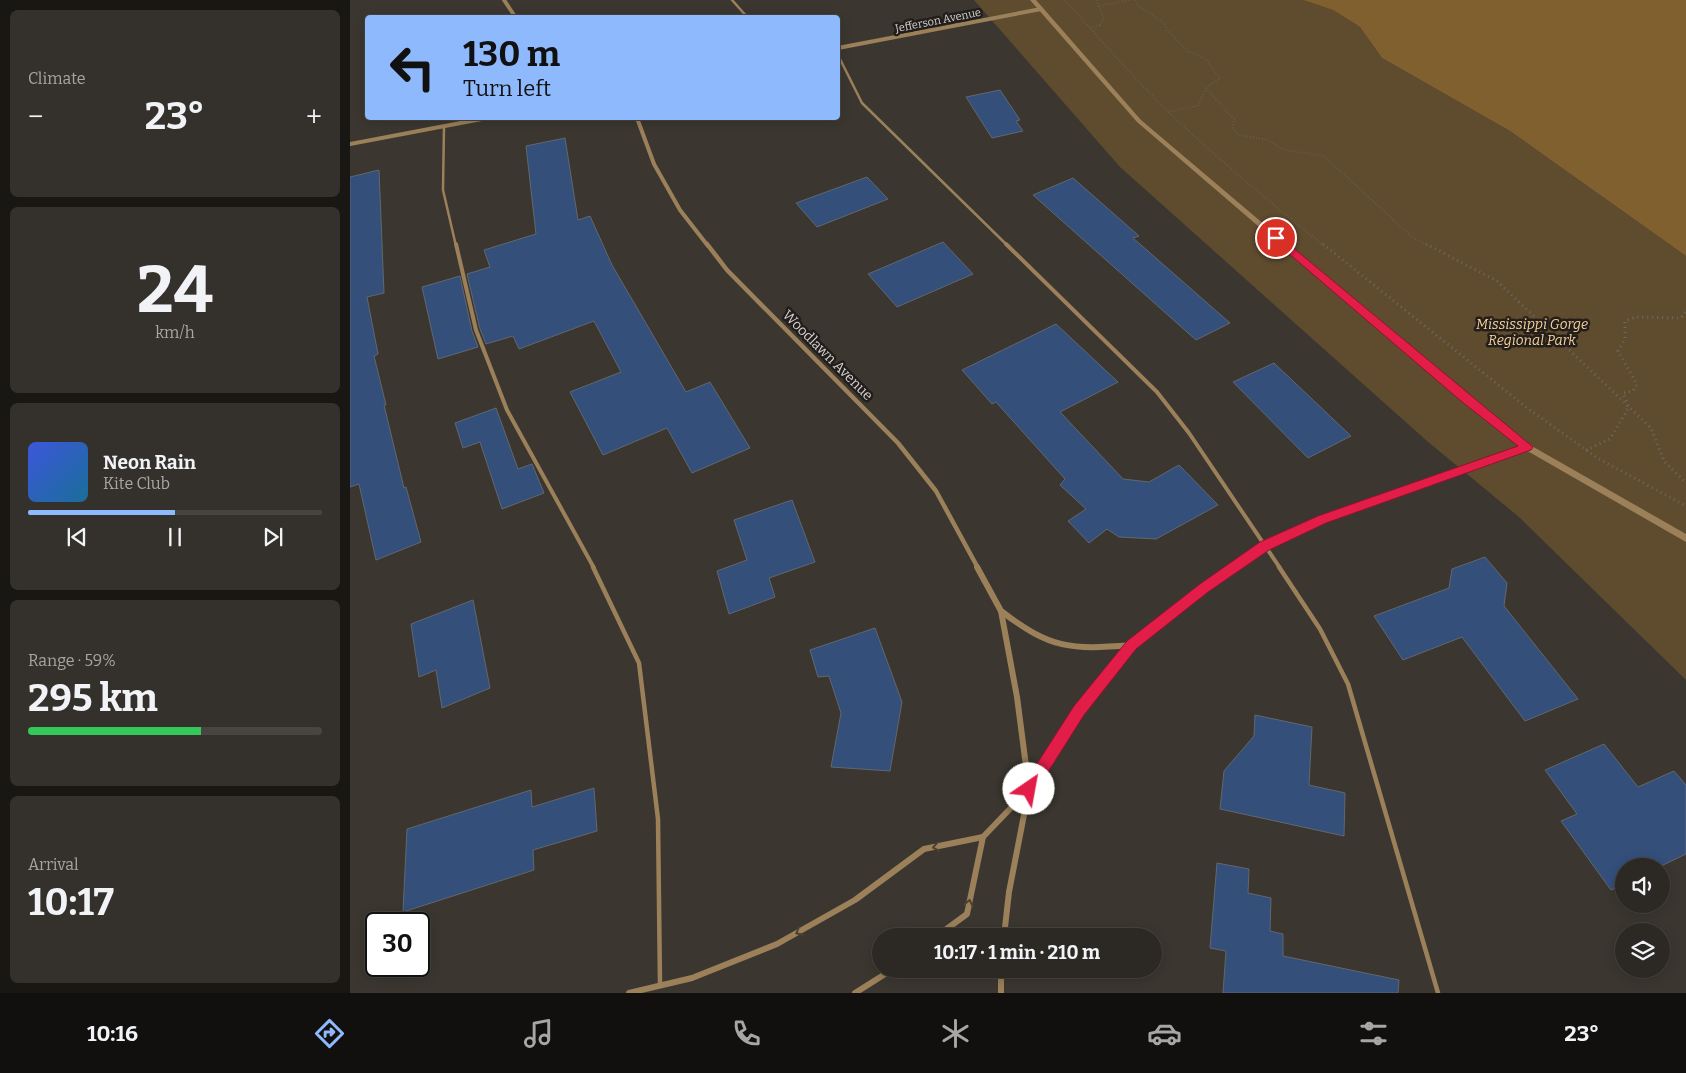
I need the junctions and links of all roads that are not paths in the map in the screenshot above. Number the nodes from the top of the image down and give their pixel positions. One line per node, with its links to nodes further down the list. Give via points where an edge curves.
1 (504, 0): 5 (street)
2 (732, 0): 6 (lane)
3 (1033, 0): 4 (street)
4 (1041, 8): 7 (street, Jefferson Avenue); 13 (street, via 1139,121)
5 (514, 15)
6 (745, 15)
7 (840, 48)
8 (840, 59): 15 (lane, via 862,103 1158,392)
9 (476, 120): 11 (street)
10 (638, 120): 16 (street, Woodlawn Avenue, via 654,164 680,210 727,270 898,443 936,491)
11 (444, 126): 12 (street); 24 (lane, via 443,190 476,330 507,410 604,587 640,663 658,819)
12 (350, 144)
13 (1527, 447): 14 (street); 15 (street, via 1322,520)
14 (1686, 538)
15 (1264, 546): 17 (street); 28 (lane, via 1320,629 1348,684)
16 (1001, 612): 17 (street, Woodlawn Avenue, via 1054,643 1090,648); 18 (street, Woodlawn Avenue, via 1017,697)
17 (1132, 645): 18 (street, via 1079,711)
18 (1029, 789): 19 (street); 21 (street, Woodlawn Avenue)
19 (983, 837): 20 (street, one-way to 19, via 967,914); 24 (street, one-way to 24, via 924,849 855,900 777,944 692,978)
20 (948, 928)
21 (1005, 928)
22 (879, 978): 26 (street)
23 (1001, 978): 27 (street)
24 (660, 986): 25 (street)
25 (629, 993)
26 (856, 993)
27 (1001, 993)
28 (1438, 993)

